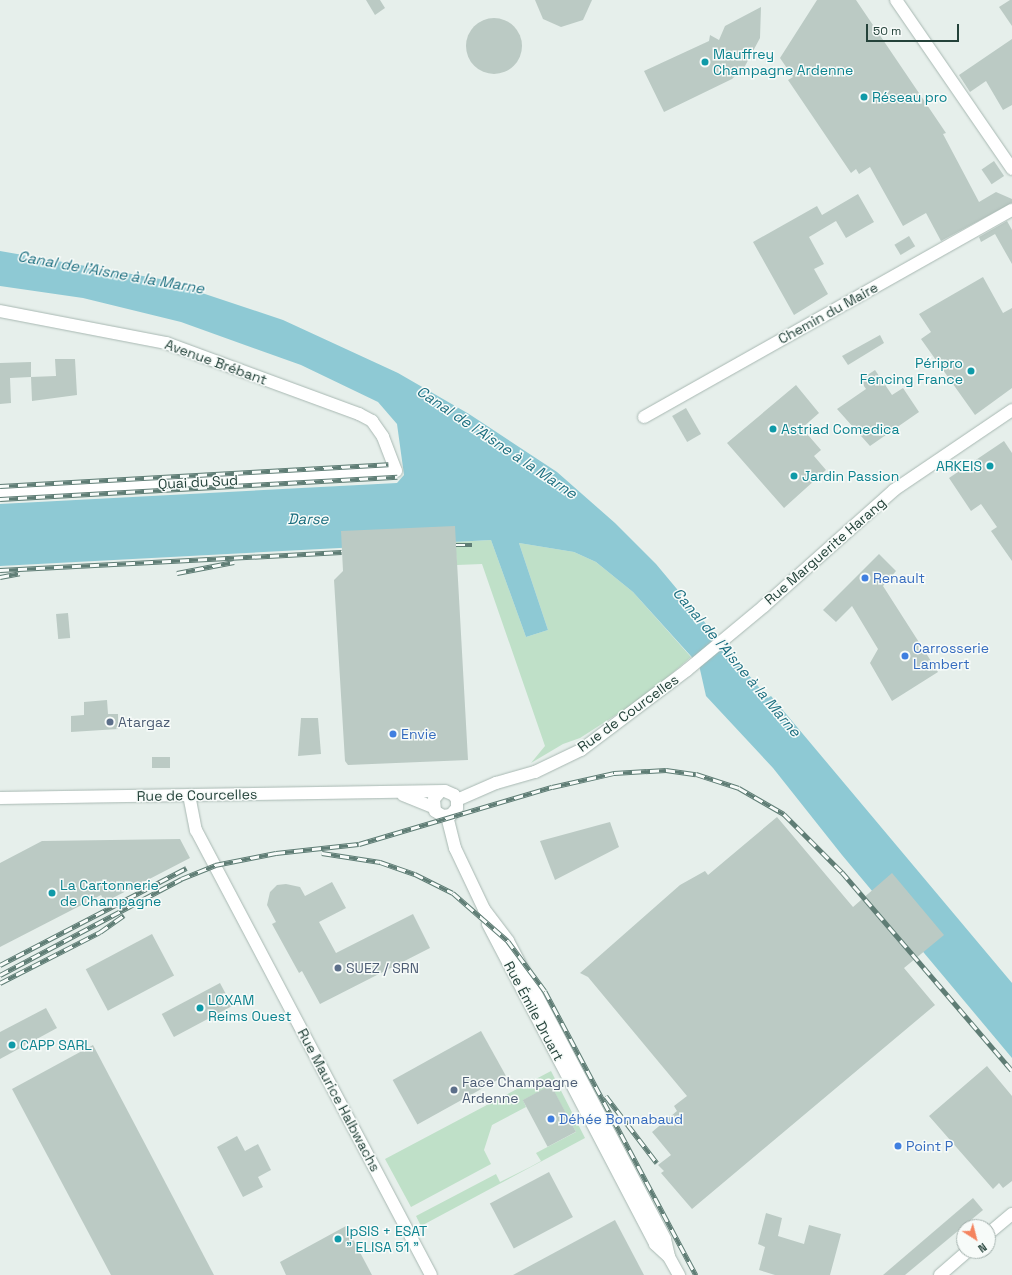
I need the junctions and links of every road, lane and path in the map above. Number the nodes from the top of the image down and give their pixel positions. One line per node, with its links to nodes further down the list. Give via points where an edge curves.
1 (896, 0): 2 (street)
2 (1012, 169)
3 (1012, 210): 6 (street, Chemin du Maire)
4 (0, 310): 7 (street, Avenue Brébant, via 166,343 359,414 372,421 383,437)
5 (1012, 410): 9 (street, Rue Marguerite Harang, via 894,490 845,537)
6 (644, 417)
7 (396, 471): 8 (street, Quai du Sud)
8 (0, 493)
9 (687, 670): 14 (street, Rue de Courcelles, via 581,750 535,772 496,783)
10 (395, 791): 11 (street, Rue de Courcelles); 12 (street, Rue de Courcelles); 15 (street, Rue de Courcelles)
11 (439, 793): 14 (street, Rue de Courcelles, via 451,792); 15 (street, via 434,799)
12 (189, 795): 13 (street, Rue de Courcelles); 20 (street, Rue Maurice Halbwachs, via 196,830)
13 (0, 798)
14 (457, 800): 16 (street, via 454,812)
15 (433, 807): 16 (street, Rue de Courcelles, via 437,813)
16 (447, 816): 21 (street, Rue Émile Druart, via 455,848 484,909 486,920 655,1244 669,1257)
17 (1012, 1214): 18 (street)
18 (996, 1227)
19 (959, 1259): 22 (street)
20 (431, 1275)
21 (679, 1275)
22 (940, 1275)

